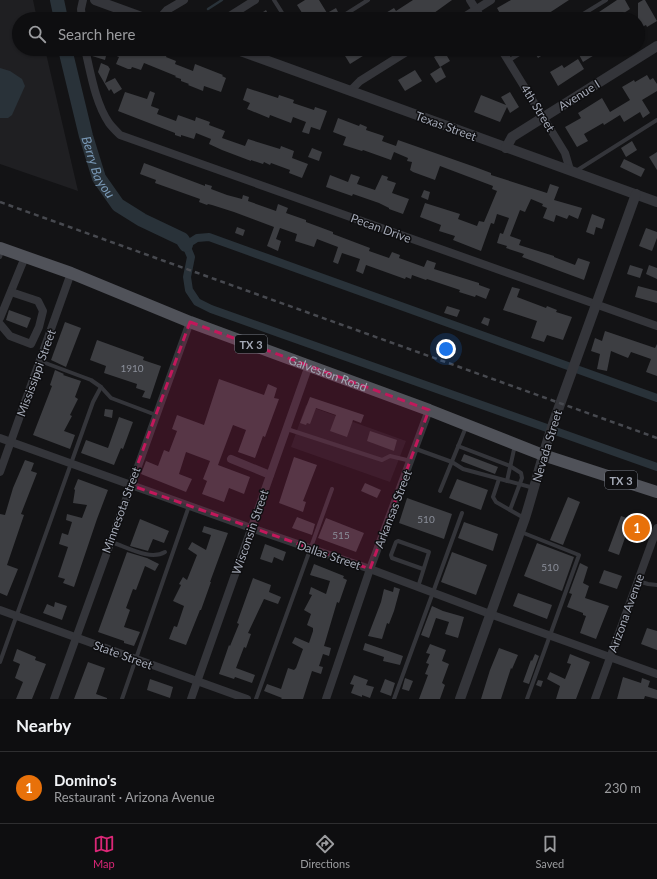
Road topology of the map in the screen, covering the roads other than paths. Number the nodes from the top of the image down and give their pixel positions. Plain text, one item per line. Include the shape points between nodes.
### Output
1 (83, 0) edge
2 (95, 0) edge
3 (184, 0) edge
4 (255, 0) edge
5 (274, 0) edge
6 (368, 0) edge
7 (470, 0) edge
8 (491, 0) edge
9 (606, 0) edge
10 (476, 10) junction
11 (81, 12) edge
12 (128, 12) edge
13 (165, 12) edge
14 (236, 12) edge
15 (282, 12) edge
16 (349, 12) edge
17 (472, 12) edge
18 (586, 12) edge
19 (657, 46) edge
20 (645, 54) edge
21 (87, 56) edge
22 (254, 56) edge
23 (400, 56) edge
24 (505, 56) edge
25 (516, 56) edge
26 (641, 56) edge
27 (508, 61) junction
28 (350, 91) junction
29 (544, 117) junction
30 (657, 120) edge
31 (506, 148) junction
32 (573, 171) junction
33 (636, 194) junction
34 (655, 199) edge
35 (1, 251) edge
36 (25, 257) junction
37 (71, 273) junction
38 (11, 292) junction
39 (596, 304) junction
40 (43, 310) junction
41 (56, 317) junction
42 (0, 318) edge
43 (190, 322) junction
44 (0, 324) edge
45 (657, 326) edge
46 (40, 361) junction
47 (309, 365) junction
48 (101, 388) junction
49 (430, 410) junction
50 (156, 415) junction
51 (467, 425) junction
52 (286, 428) junction
53 (0, 438) edge
54 (11, 442) junction
55 (516, 444) junction
56 (458, 446) junction
57 (416, 449) junction
58 (543, 455) junction
59 (231, 459) dead end
60 (411, 461) junction
61 (452, 462) junction
62 (71, 464) junction
63 (510, 466) junction
64 (0, 472) edge
65 (270, 475) junction
66 (499, 479) junction
67 (507, 481) junction
68 (130, 485) junction
69 (520, 485) junction
70 (535, 488) junction
71 (332, 489) dead end
72 (440, 491) dead end
73 (657, 492) edge
74 (189, 506) junction
75 (510, 510) junction
76 (462, 513) dead end
77 (525, 518) junction
78 (251, 528) junction
79 (657, 528) edge
80 (520, 531) junction
81 (110, 541) junction
82 (310, 549) junction
83 (165, 552) dead end
84 (370, 569) junction
85 (423, 569) junction
86 (638, 581) junction
87 (657, 585) edge
88 (418, 587) junction
89 (433, 592) junction
90 (0, 610) edge
91 (490, 614) junction
92 (17, 616) junction
93 (550, 635) junction
94 (76, 638) junction
95 (610, 657) junction
96 (136, 659) junction
97 (0, 662) edge
98 (657, 674) edge
99 (197, 681) junction
100 (54, 699) edge
101 (122, 699) edge
102 (191, 699) edge
103 (247, 699) edge
104 (256, 699) edge
105 (326, 699) edge
106 (394, 699) edge
107 (460, 699) edge
108 (527, 699) edge
109 (595, 699) edge

1 - 11 street
2 - 12 street
3 - 13 street
4 - 14 street
5 - 15 lane
6 - 16 lane
7 - 10 street
8 - 10 street
9 - 18 lane
10 - 17 street
19 - 20 street, Avenue I
21 - 39 street, Pecan Drive via 94,88 109,123 120,135
22 - 28 street, Texas Street
23 - 28 street via 360,81
24 - 27 street, 4th Street
25 - 27 lane
26 - 29 street, Avenue I
27 - 29 street, 4th Street
28 - 31 street, Texas Street
29 - 31 street, Avenue I via 512,137
29 - 32 street, 4th Street
30 - 32 lane
31 - 32 street, Texas Street
32 - 33 street, Texas Street
33 - 34 street, Texas Street
33 - 39 street, Nevada Street
35 - 36 main road, Galveston Road / TX 3
36 - 37 main road, Galveston Road / TX 3
36 - 38 street
37 - 41 street, Mississippi Street
37 - 43 main road, Galveston Road / TX 3
38 - 40 street via 38,301
38 - 42 street
39 - 45 street, Pecan Drive
39 - 58 street, Nevada Street
40 - 41 street
40 - 44 street via 31,344 10,336
41 - 46 street, Mississippi Street
43 - 47 main road, Galveston Road / TX 3
43 - 50 street, Minnesota Street
46 - 48 lane via 91,380
46 - 54 street, Mississippi Street
47 - 49 main road, Galveston Road / TX 3
47 - 52 street, Wisconsin Street
48 - 50 lane via 111,398
48 - 62 lane via 93,402
49 - 51 main road, Galveston Road / TX 3
49 - 57 street, Arkansas Street
50 - 68 street, Minnesota Street
51 - 55 main road, Galveston Road / TX 3
51 - 56 lane
52 - 60 lane via 382,460 390,456
52 - 65 street, Wisconsin Street
53 - 54 street, Dallas Street
54 - 62 street, Dallas Street
54 - 64 street, Mississippi Street
55 - 58 main road, Galveston Road / TX 3
55 - 63 lane
56 - 61 lane
56 - 63 lane
57 - 60 street, Arkansas Street
57 - 61 lane
58 - 70 street, Nevada Street
58 - 73 main road, Galveston Road / TX 3
59 - 65 street
60 - 84 street, Arkansas Street
61 - 66 lane via 463,469
61 - 72 lane
62 - 68 street, Dallas Street
62 - 92 lane
63 - 67 lane
63 - 69 lane via 521,473
65 - 78 street, Wisconsin Street
66 - 67 lane
66 - 75 lane via 493,497 496,502
67 - 69 lane
68 - 74 street, Dallas Street
68 - 81 street, Minnesota Street
69 - 70 lane
69 - 75 lane
70 - 77 street, Nevada Street
71 - 82 lane
74 - 78 street, Dallas Street
74 - 96 lane
75 - 77 lane
76 - 89 lane
77 - 80 street, Nevada Street
78 - 82 street, Dallas Street
78 - 99 street, Wisconsin Street
79 - 86 street, Arizona Avenue
80 - 91 street, Nevada Street
80 - 93 lane via 579,555
81 - 83 lane via 149,555 160,555
81 - 94 street, Minnesota Street
82 - 84 street, Dallas Street
82 - 104 lane
84 - 88 street, Dallas Street
84 - 105 street, Arkansas Street
85 - 85 lane via 428,552 396,542 392,558
85 - 88 lane
86 - 87 lane
86 - 95 street, Arizona Avenue
88 - 89 street, Dallas Street
89 - 91 street, Dallas Street
89 - 106 lane
90 - 92 street, State Street
91 - 93 street, Dallas Street
91 - 107 street, Nevada Street
92 - 94 street, State Street
92 - 97 lane
93 - 95 street, Dallas Street
93 - 108 lane
94 - 96 street, State Street
94 - 100 street, Minnesota Street
95 - 98 street, Dallas Street
95 - 109 street, Arizona Avenue
96 - 99 street, State Street
96 - 101 lane
99 - 102 street, Wisconsin Street
99 - 103 street, State Street

